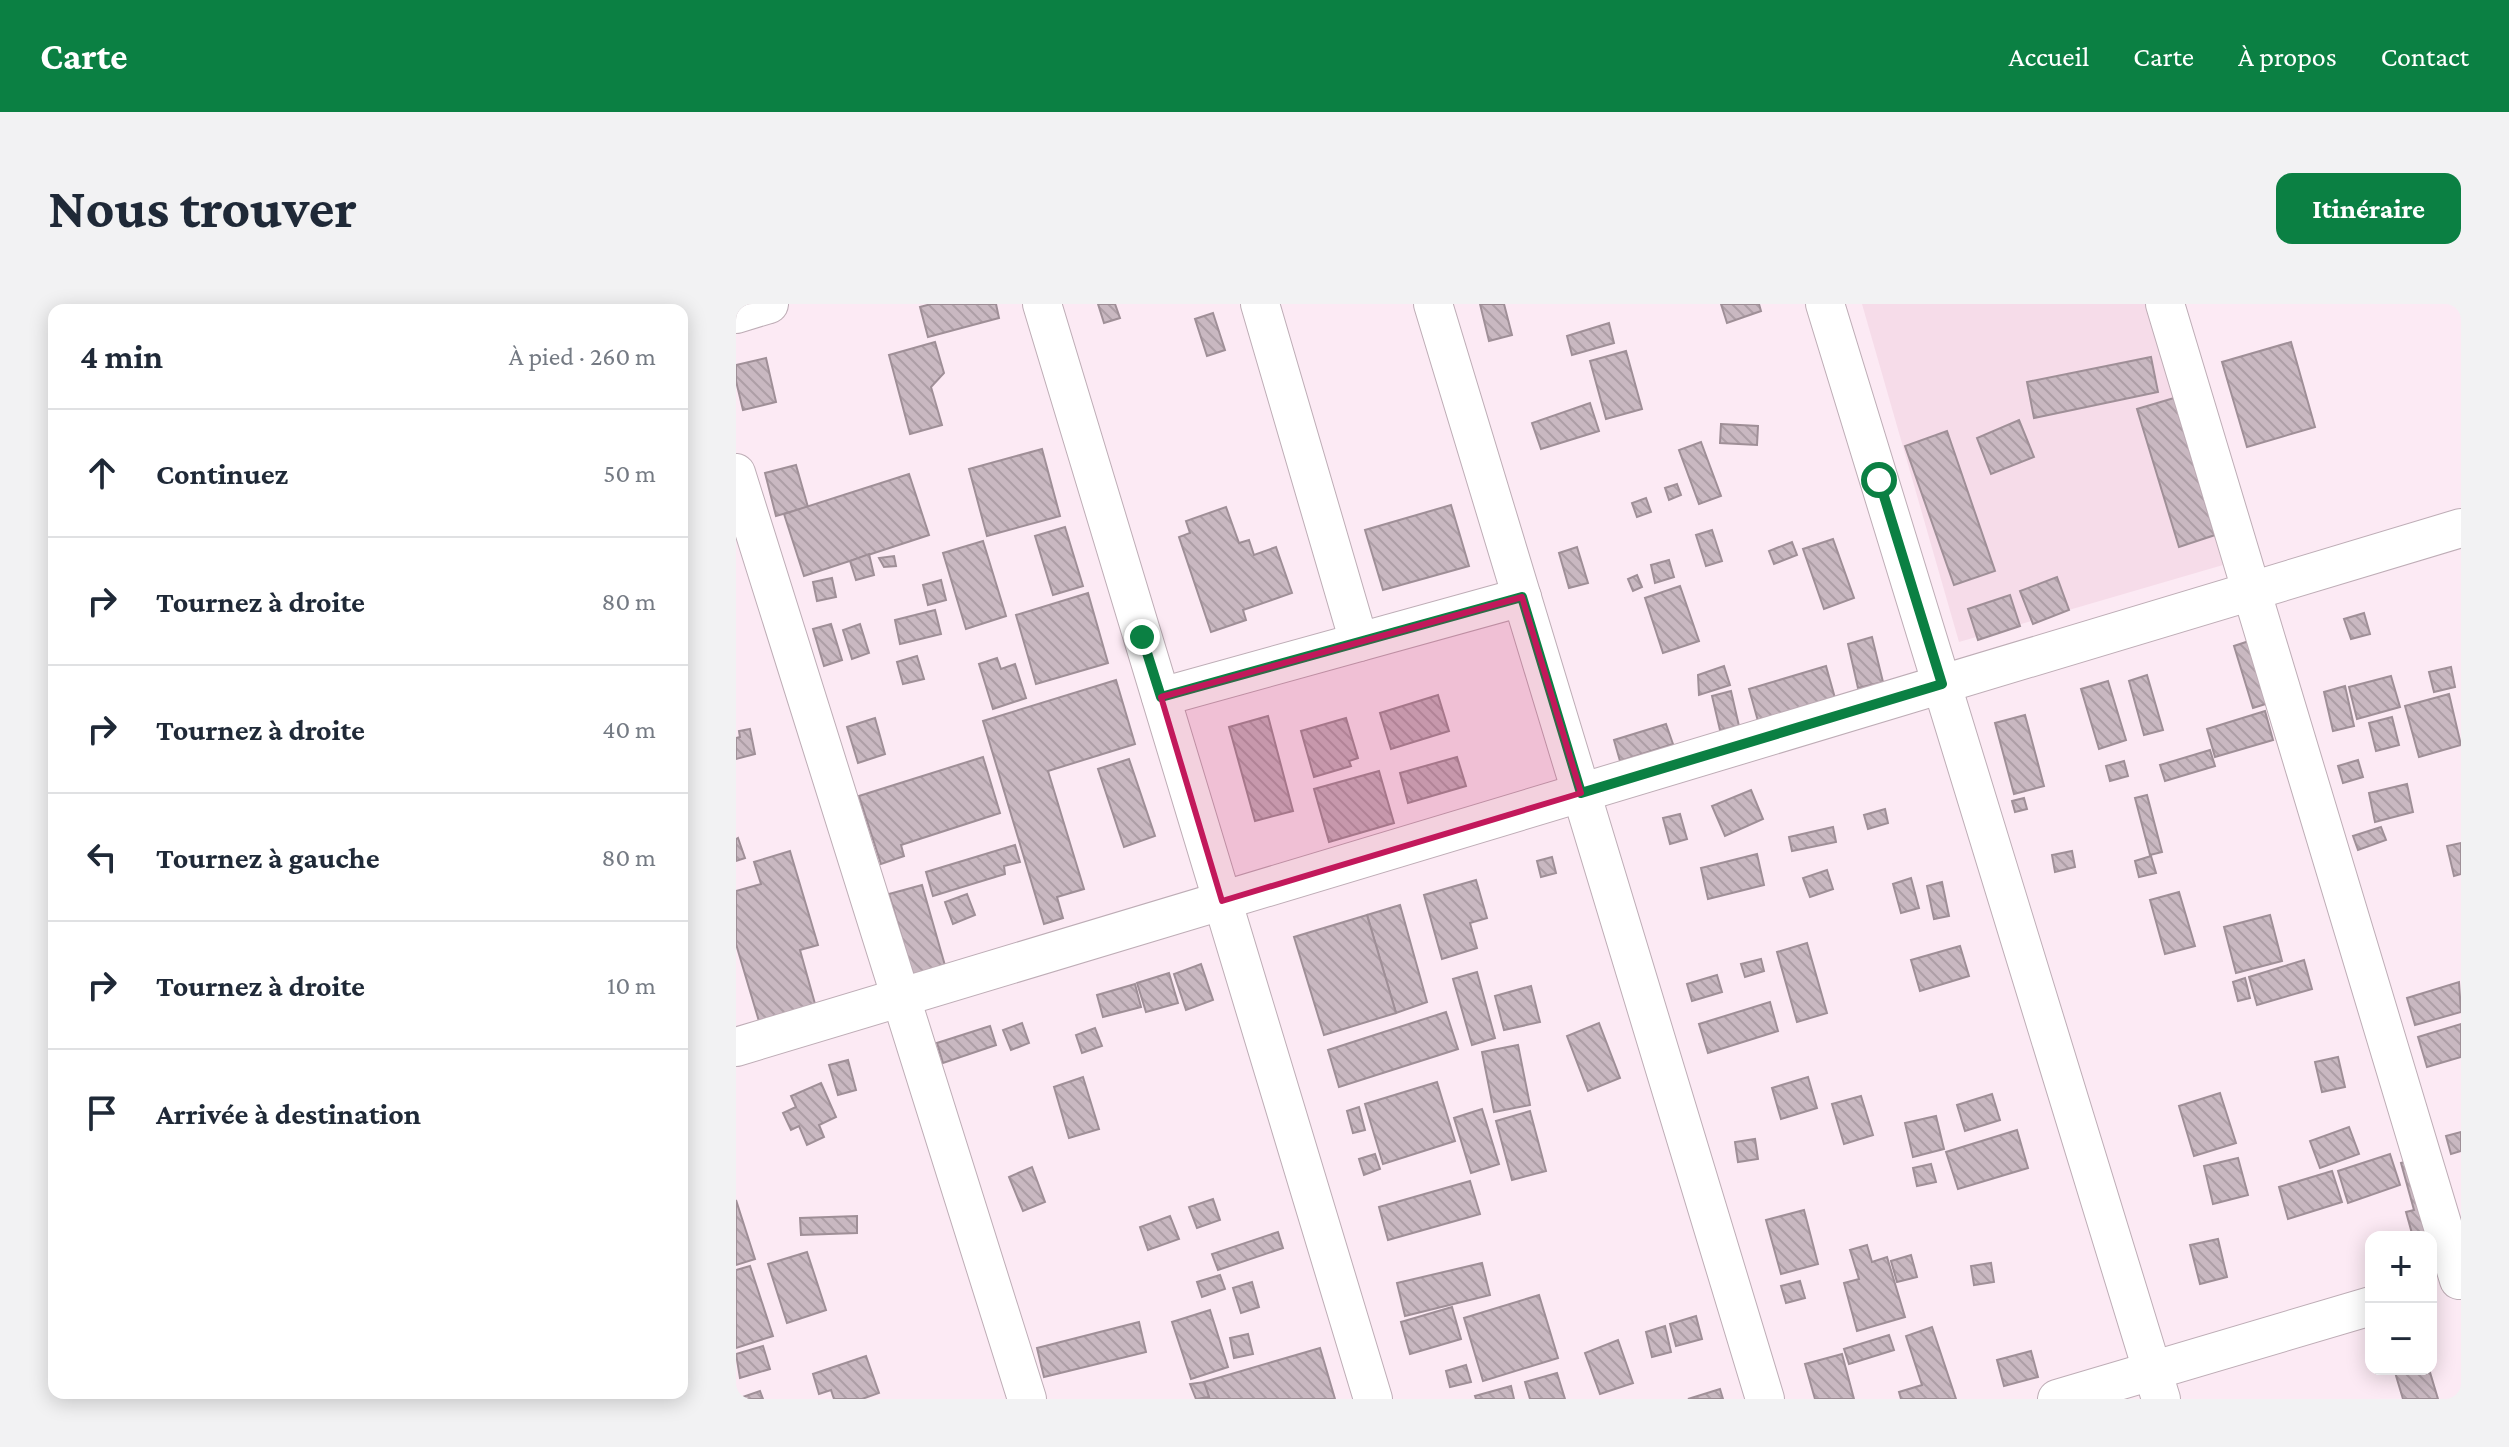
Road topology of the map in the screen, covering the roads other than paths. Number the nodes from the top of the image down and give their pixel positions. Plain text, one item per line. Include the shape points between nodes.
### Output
1 (769, 304) edge
2 (1042, 304) edge
3 (1260, 304) edge
4 (1433, 304) edge
5 (1825, 304) edge
6 (2165, 304) edge
7 (736, 314) edge
8 (736, 473) edge
9 (2461, 528) edge
10 (2251, 591) junction
11 (1522, 597) junction
12 (1359, 642) junction
13 (1942, 684) junction
14 (1161, 697) junction
15 (1581, 793) junction
16 (1222, 901) junction
17 (901, 998) junction
18 (736, 1047) edge
19 (2450, 1283) edge
20 (2365, 1308) edge
21 (2156, 1385) edge
22 (1027, 1399) edge
23 (1373, 1399) edge
24 (1765, 1399) edge
25 (2057, 1399) edge

1 - 7 street
2 - 14 street
3 - 12 street
4 - 11 street
5 - 13 street
6 - 10 street
8 - 17 street
9 - 10 street
10 - 13 street
10 - 19 street
11 - 12 street
11 - 15 street
12 - 14 street
13 - 15 street
13 - 21 street
14 - 16 street
15 - 16 street
15 - 24 street
16 - 17 street
16 - 23 street
17 - 18 street
17 - 22 street
20 - 21 street
21 - 25 street

